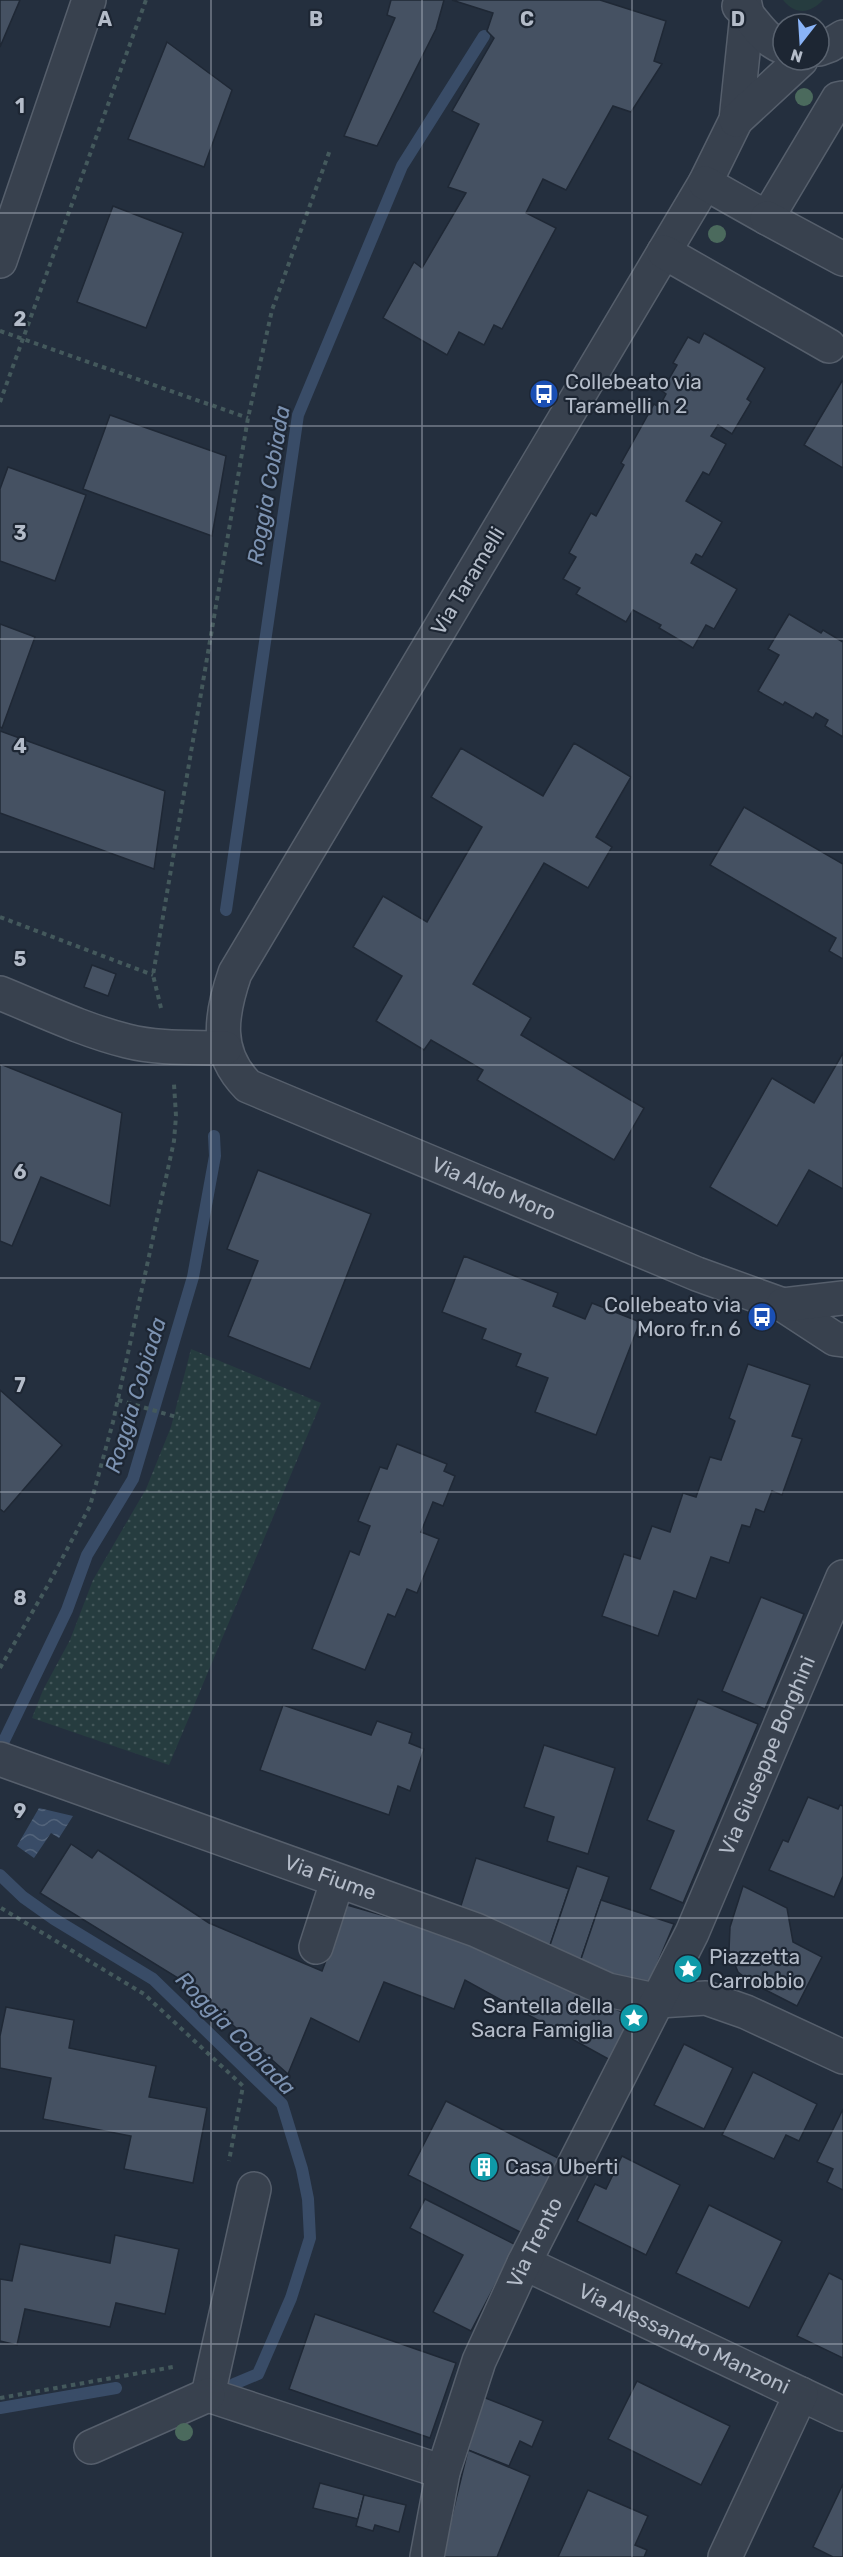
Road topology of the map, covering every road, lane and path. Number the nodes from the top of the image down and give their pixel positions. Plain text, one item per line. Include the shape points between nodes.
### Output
1 (89, 0) edge
2 (146, 0) edge
3 (741, 5) edge
4 (771, 41) edge
5 (788, 72) edge
6 (843, 98) edge
7 (736, 120) junction
8 (330, 150) dead end
9 (705, 183) junction
10 (767, 218) junction
11 (664, 252) junction
12 (843, 259) edge
13 (0, 261) edge
14 (0, 331) edge
15 (24, 339) junction
16 (829, 346) dead end
17 (0, 402) edge
18 (248, 418) junction
19 (0, 917) edge
20 (153, 975) junction
21 (0, 993) edge
22 (162, 1011) dead end
23 (225, 1048) junction
24 (175, 1086) dead end
25 (843, 1298) edge
26 (783, 1305) junction
27 (843, 1340) edge
28 (118, 1400) junction
29 (180, 1418) dead end
30 (843, 1577) edge
31 (0, 1668) edge
32 (9, 1763) edge
33 (337, 1882) junction
34 (1, 1908) edge
35 (316, 1947) dead end
36 (653, 2012) junction
37 (843, 2057) edge
38 (228, 2163) dead end
39 (254, 2189) dead end
40 (524, 2263) junction
41 (215, 2360) junction
42 (801, 2394) junction
43 (207, 2395) junction
44 (0, 2398) edge
45 (843, 2414) edge
46 (91, 2447) dead end
47 (443, 2472) junction
48 (427, 2557) edge
49 (725, 2557) edge

1 - 13 street
2 - 15 path
3 - 4 street
3 - 7 street, Via Taramelli
5 - 7 street, Via Taramelli
6 - 10 street via 838,99
7 - 9 street, Via Taramelli
8 - 18 path via 272,309
9 - 10 street
9 - 11 street, Via Taramelli
10 - 12 street
11 - 16 street
11 - 23 street, Via Taramelli via 235,973 226,999
14 - 15 path
15 - 17 path
15 - 18 path
18 - 20 path
19 - 20 path
20 - 22 path
21 - 23 street via 128,1042
23 - 26 street, Via Aldo Moro via 236,1074 248,1086 697,1274
24 - 28 path via 174,1141
25 - 26 street, Via Aldo Moro
26 - 27 street, Via Aldo Moro via 835,1339
28 - 29 path
28 - 31 path via 90,1506
30 - 36 street, Via Giuseppe Borghini via 692,1933
32 - 33 street, Via Fiume
33 - 35 street
33 - 36 street, Via Fiume via 476,1930
34 - 38 path via 144,1994 243,2086
36 - 37 street via 706,1998
36 - 40 street, Via Trento
39 - 41 street
40 - 42 street, Via Alessandro Manzoni
40 - 47 street, Via Trento via 479,2361
41 - 43 street
41 - 44 path
42 - 45 street, Via Alessandro Manzoni
42 - 49 street
43 - 46 street
43 - 47 street
47 - 48 street, Via Trento

